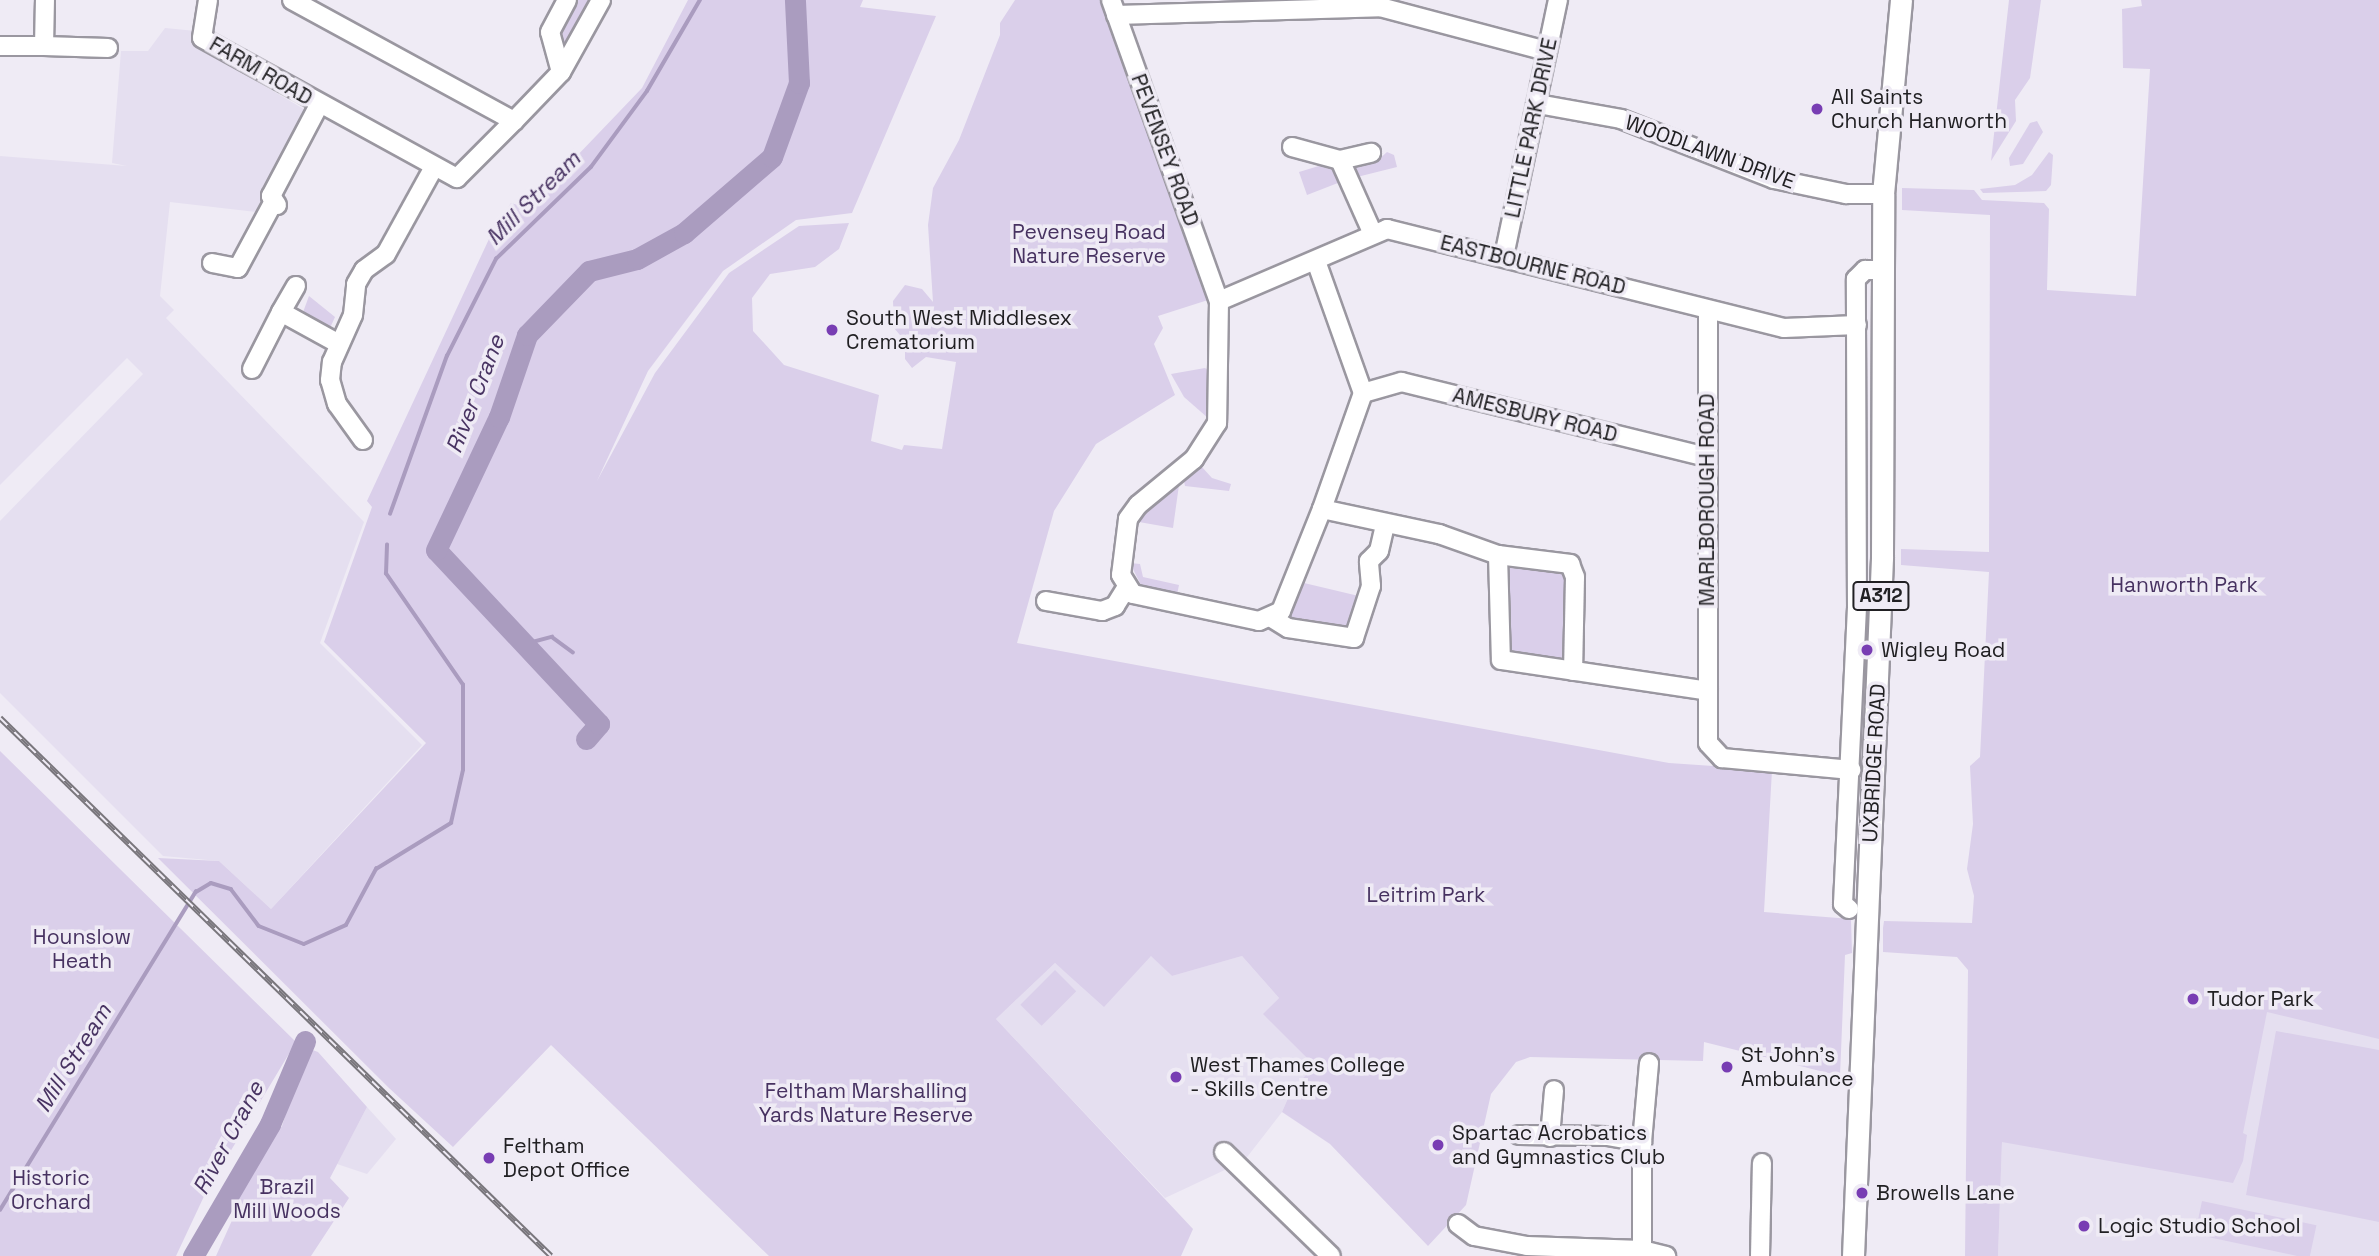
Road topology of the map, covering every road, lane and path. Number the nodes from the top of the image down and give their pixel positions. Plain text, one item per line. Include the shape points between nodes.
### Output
1 (45, 0) edge
2 (208, 0) edge
3 (292, 0) edge
4 (567, 0) edge
5 (601, 0) edge
6 (1558, 0) edge
7 (1901, 0) edge
8 (1114, 7) edge
9 (0, 46) edge
10 (44, 46) junction
11 (107, 48) dead end
12 (1547, 51) junction
13 (561, 72) junction
14 (1538, 104) junction
15 (319, 105) junction
16 (514, 121) junction
17 (1292, 147) dead end
18 (1371, 153) dead end
19 (1340, 160) junction
20 (434, 167) junction
21 (1883, 194) junction
22 (1373, 234) junction
23 (1504, 256) junction
24 (1316, 261) junction
25 (212, 263) dead end
26 (1883, 270) junction
27 (296, 286) dead end
28 (1219, 301) junction
29 (1708, 310) junction
30 (281, 312) junction
31 (1857, 325) junction
32 (339, 344) junction
33 (252, 369) dead end
34 (1363, 393) junction
35 (363, 440) dead end
36 (1706, 457) junction
37 (1322, 509) junction
38 (1385, 524) junction
39 (1498, 555) junction
40 (1127, 587) junction
41 (1046, 601) dead end
42 (1272, 618) junction
43 (1573, 671) junction
44 (1708, 691) junction
45 (1851, 769) junction
46 (1849, 909) dead end
47 (1649, 1063) dead end
48 (1553, 1090) dead end
49 (1519, 1135) dead end
50 (1550, 1137) junction
51 (1642, 1142) junction
52 (1224, 1152) dead end
53 (1762, 1163) dead end
54 (1458, 1224) dead end
55 (1642, 1250) junction
56 (1331, 1256) edge
57 (1666, 1256) edge
58 (1760, 1256) edge
59 (1853, 1256) edge

1 - 10 street
2 - 15 street, FARM ROAD via 202,38
3 - 16 street
4 - 13 street via 550,32
5 - 13 street
6 - 12 street, LITTLE PARK DRIVE
7 - 21 main road, UXBRIDGE ROAD / A312
8 - 12 street via 1380,7
8 - 28 street, PEVENSEY ROAD
9 - 10 street
10 - 11 street
12 - 14 street, LITTLE PARK DRIVE
13 - 16 street
14 - 21 street, WOODLAWN DRIVE via 1621,119 1774,179 1846,194
14 - 23 street, LITTLE PARK DRIVE
15 - 20 street, FARM ROAD
15 - 25 street, FARM ROAD via 271,196 275,204 236,276
16 - 20 street, FARM ROAD via 457,178
17 - 19 street
18 - 19 street
19 - 22 street
20 - 32 street via 386,254 363,270 356,284 353,315
21 - 26 main road, UXBRIDGE ROAD / A312
22 - 23 street, EASTBOURNE ROAD via 1387,229
22 - 24 street, EASTBOURNE ROAD
23 - 29 street, EASTBOURNE ROAD
24 - 28 street, EASTBOURNE ROAD
24 - 34 street
26 - 31 street, UXBRIDGE ROAD via 1864,270 1856,279
26 - 59 main road, UXBRIDGE ROAD / A312 via 1882,557
27 - 30 street
28 - 40 street via 1217,423 1194,459 1138,505 1128,519 1120,564
29 - 31 street, EASTBOURNE ROAD via 1784,328
29 - 36 street, MARLBOROUGH ROAD
30 - 32 street
30 - 33 street
31 - 45 street, UXBRIDGE ROAD via 1857,607
32 - 35 street via 330,380 337,404
34 - 36 street, AMESBURY ROAD via 1401,382
34 - 37 street
36 - 44 street, MARLBOROUGH ROAD
37 - 38 street
37 - 42 street via 1281,611
38 - 39 street via 1439,534
38 - 42 street via 1379,551 1369,561 1371,586 1354,638 1288,628
39 - 43 street via 1570,564 1575,577
39 - 43 street via 1495,660
40 - 41 street via 1115,606 1102,611
40 - 42 street via 1143,599 1259,621
43 - 44 street
44 - 45 street via 1708,743 1722,758
45 - 46 street, UXBRIDGE ROAD via 1843,904
47 - 51 street
48 - 50 street
49 - 50 street
50 - 51 street via 1607,1136
51 - 55 street
52 - 56 street
53 - 58 street
54 - 55 street via 1469,1242
55 - 57 street

